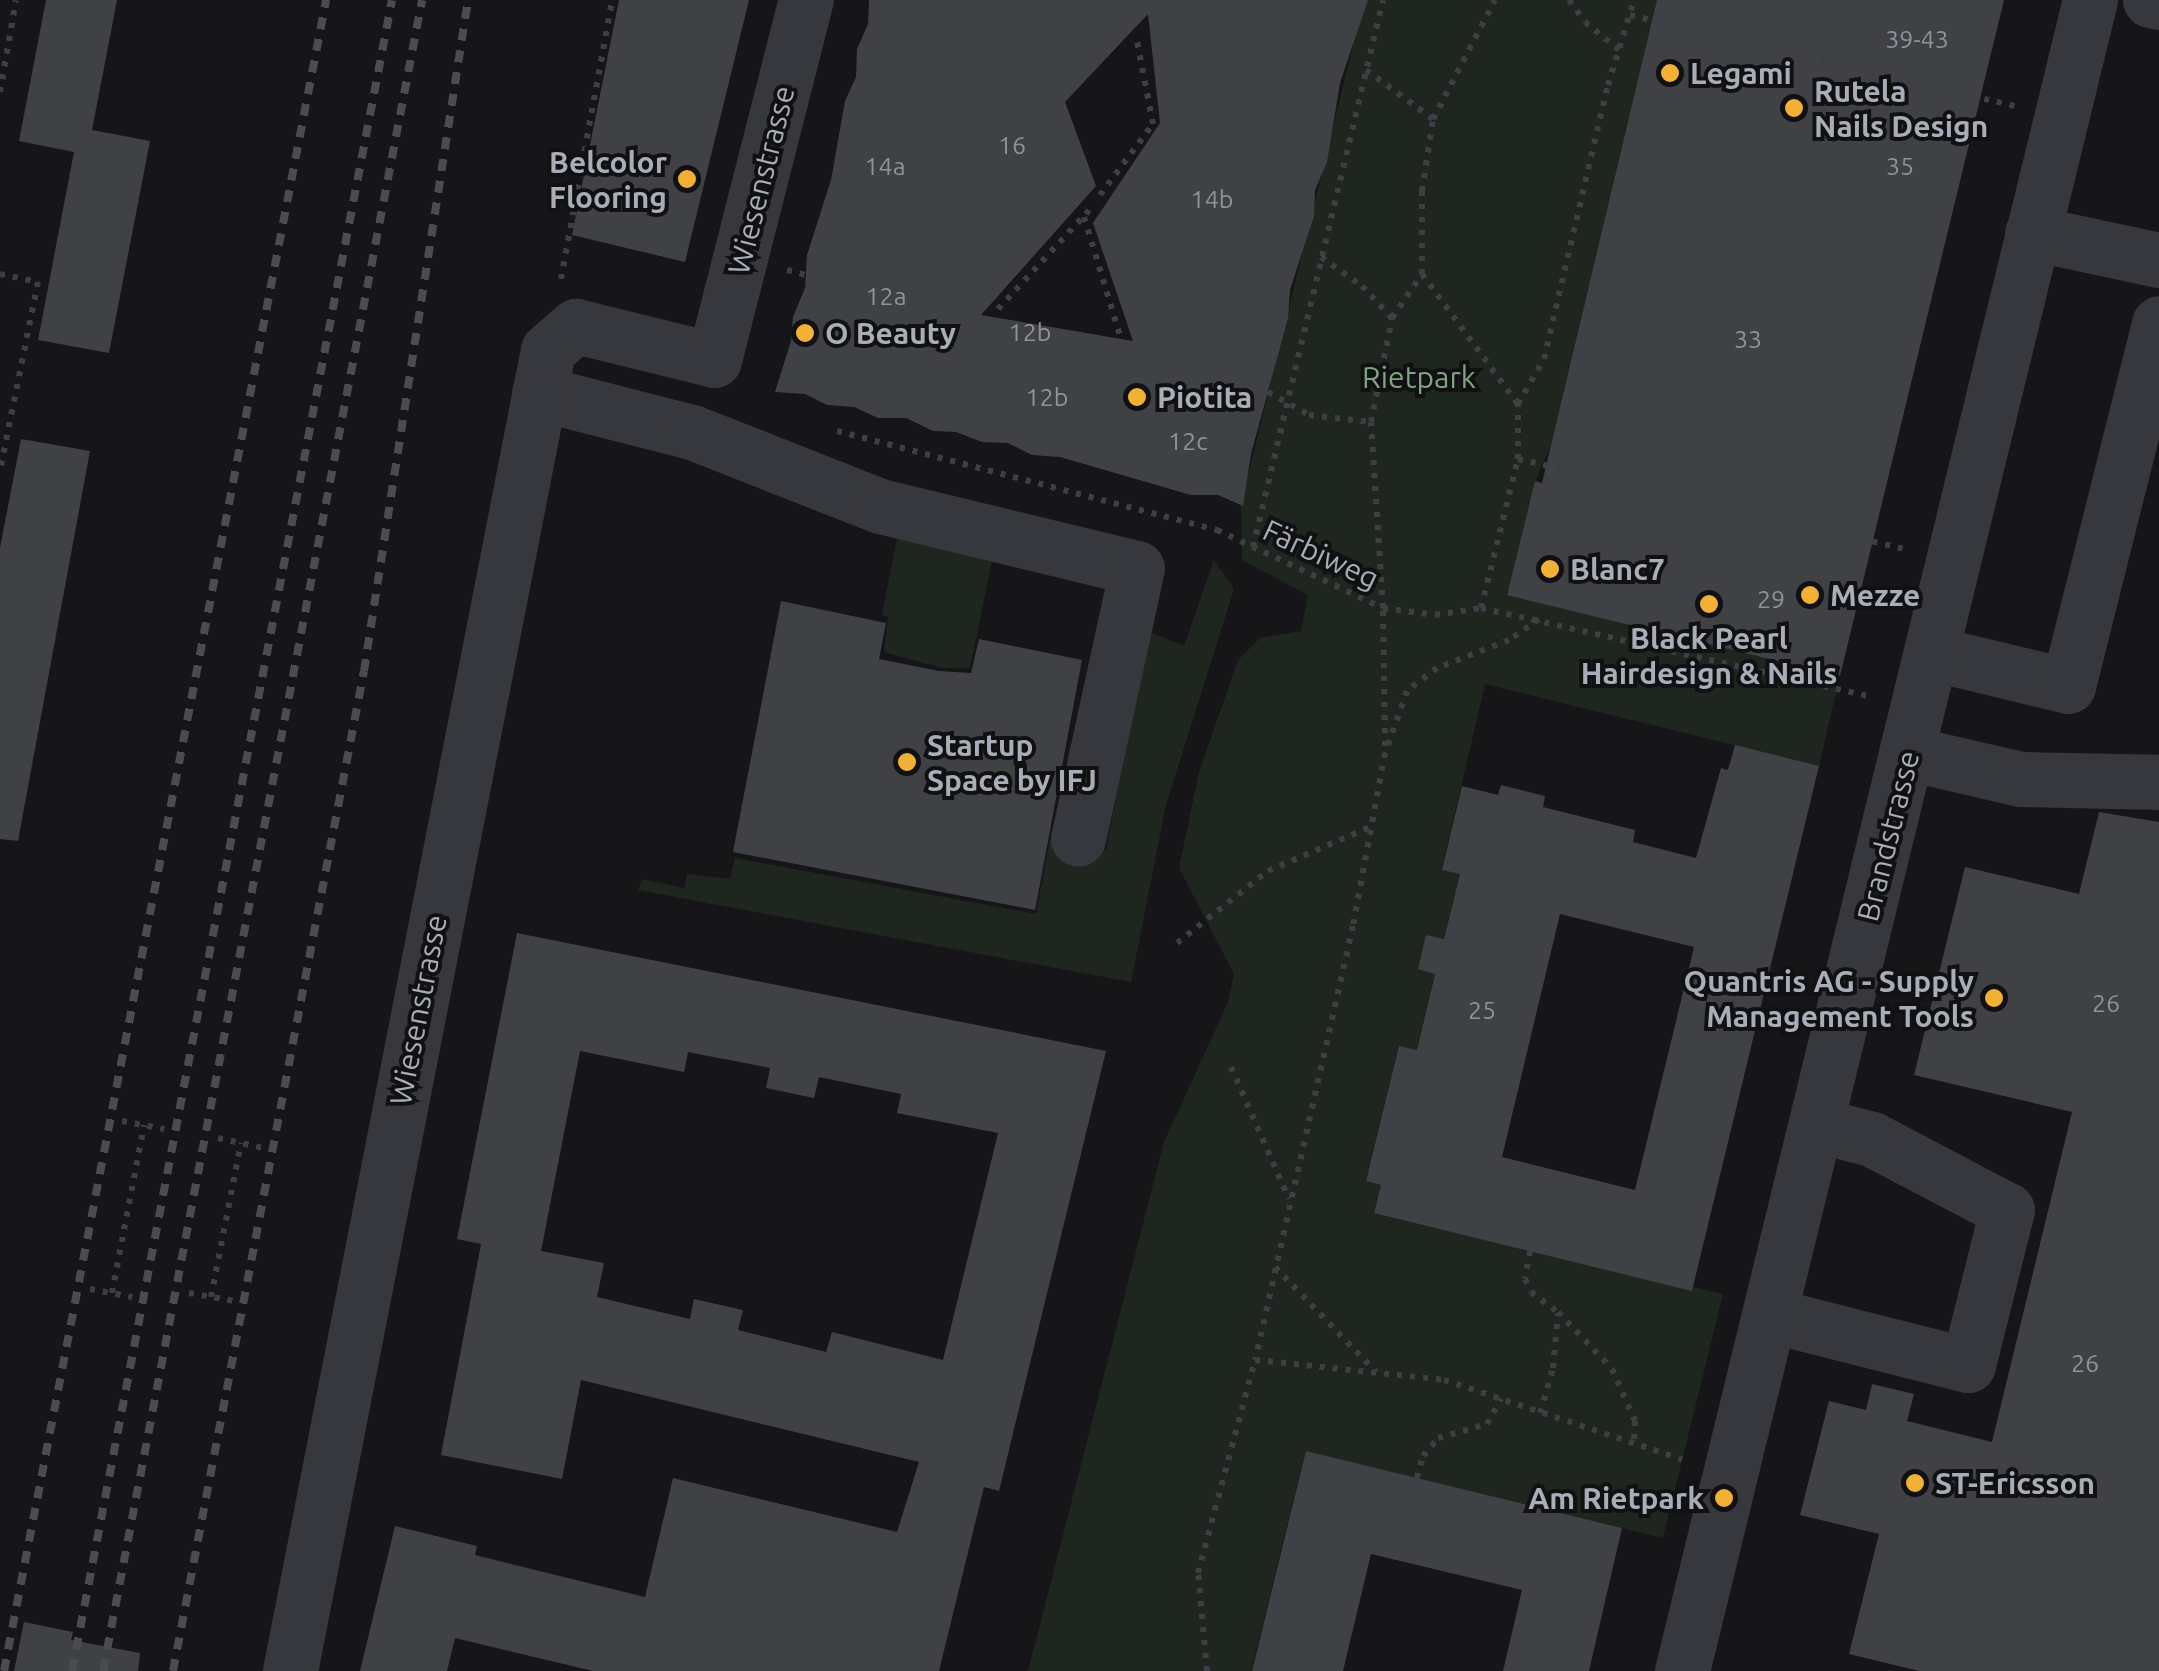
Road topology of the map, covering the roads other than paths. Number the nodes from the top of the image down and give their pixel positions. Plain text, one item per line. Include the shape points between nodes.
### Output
1 (806, 0) edge
2 (2090, 0) edge
3 (2150, 0) edge
4 (2159, 2) edge
5 (2032, 233) junction
6 (2159, 260) edge
7 (2159, 322) edge
8 (544, 372) junction
9 (1931, 654) junction
10 (1913, 730) junction
11 (2159, 782) edge
12 (1078, 838) dead end
13 (1818, 1126) junction
14 (1770, 1315) junction
15 (290, 1671) edge
16 (1682, 1671) edge

1 - 8 street, Wiesenstrasse via 714,360 576,326
2 - 5 street, Brandstrasse
3 - 4 street
5 - 6 street
5 - 9 street, Brandstrasse
7 - 9 street via 2068,686
8 - 12 street via 880,506 1137,568
8 - 15 street, Wiesenstrasse
9 - 10 street, Brandstrasse
10 - 11 street via 2021,779
10 - 13 street, Brandstrasse
13 - 14 street, Brandstrasse
13 - 14 street via 1872,1140 2007,1210 1993,1268 1968,1365
14 - 16 street, Brandstrasse

